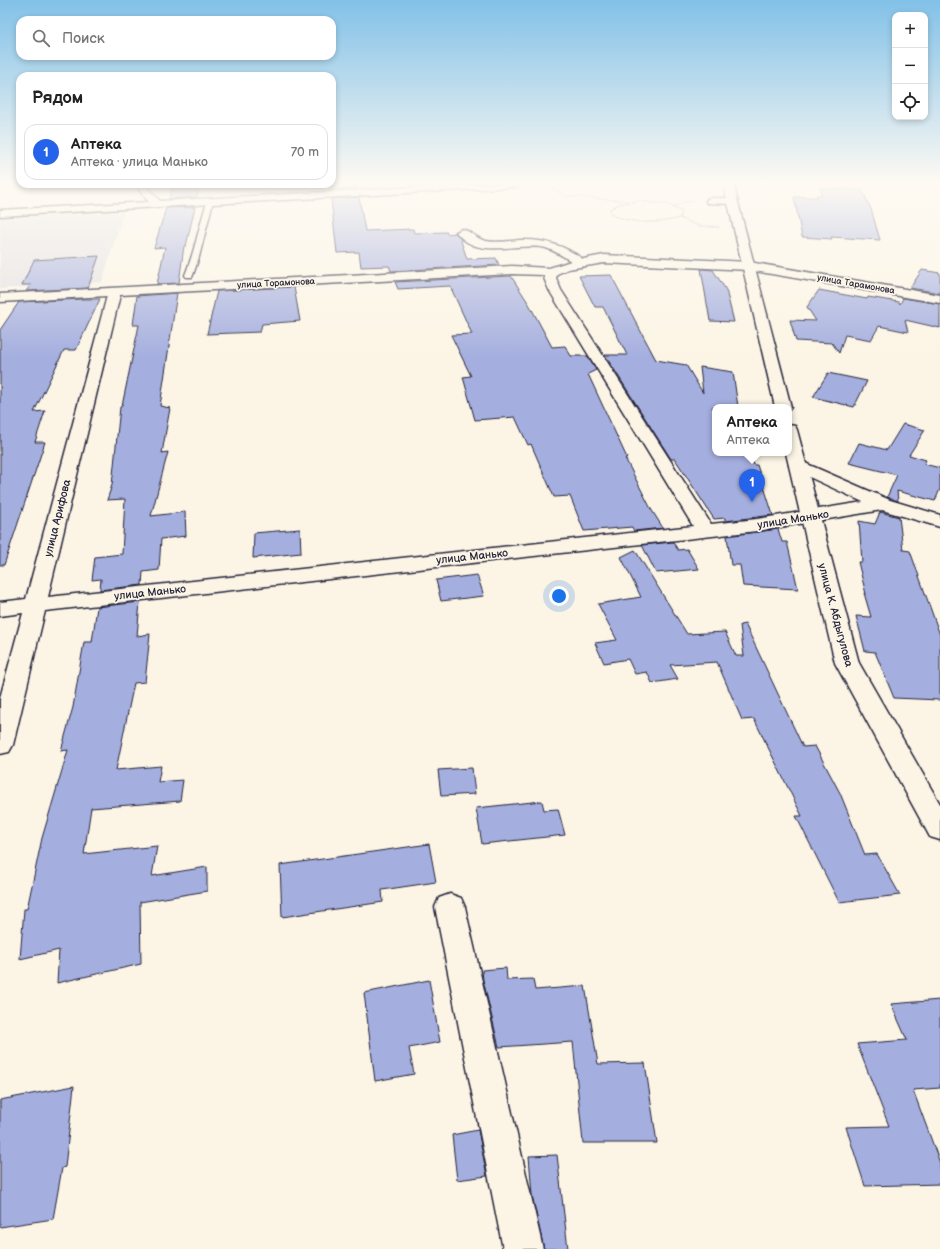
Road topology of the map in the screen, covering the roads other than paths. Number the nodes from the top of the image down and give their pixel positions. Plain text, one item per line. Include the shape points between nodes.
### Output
1 (198, 242) edge
2 (477, 242) edge
3 (743, 242) edge
4 (579, 262) junction
5 (749, 266) junction
6 (551, 272) junction
7 (189, 275) dead end
8 (115, 291) junction
9 (0, 298) edge
10 (940, 299) edge
11 (782, 404) edge
12 (792, 442) edge
13 (798, 465) junction
14 (883, 504) junction
15 (810, 516) junction
16 (940, 521) edge
17 (705, 530) junction
18 (35, 605) junction
19 (0, 609) edge
20 (0, 745) edge
21 (940, 829) edge
22 (450, 907) dead end
23 (523, 1249) edge

1 - 7 lane
2 - 4 street via 546,245
3 - 5 street
4 - 5 street, улица Тарамонова via 604,259
4 - 6 street, улица Тарамонова
5 - 10 street, улица Тарамонова
5 - 11 street
6 - 8 street, улица Торамонова via 512,270
6 - 17 street via 550,278 555,290
8 - 9 street, улица Торамонова
8 - 18 street, улица Арифова
12 - 13 street, улица К. Абдыгулова
13 - 14 street
13 - 15 street, улица К. Абдыгулова
14 - 15 street, улица Манько
14 - 16 street, улица Манько
15 - 17 street, улица Манько
15 - 21 street, улица К. Абдыгулова via 847,663
17 - 18 street, улица Манько
18 - 19 street, улица Манько
18 - 20 street, улица Арифова
22 - 23 street

